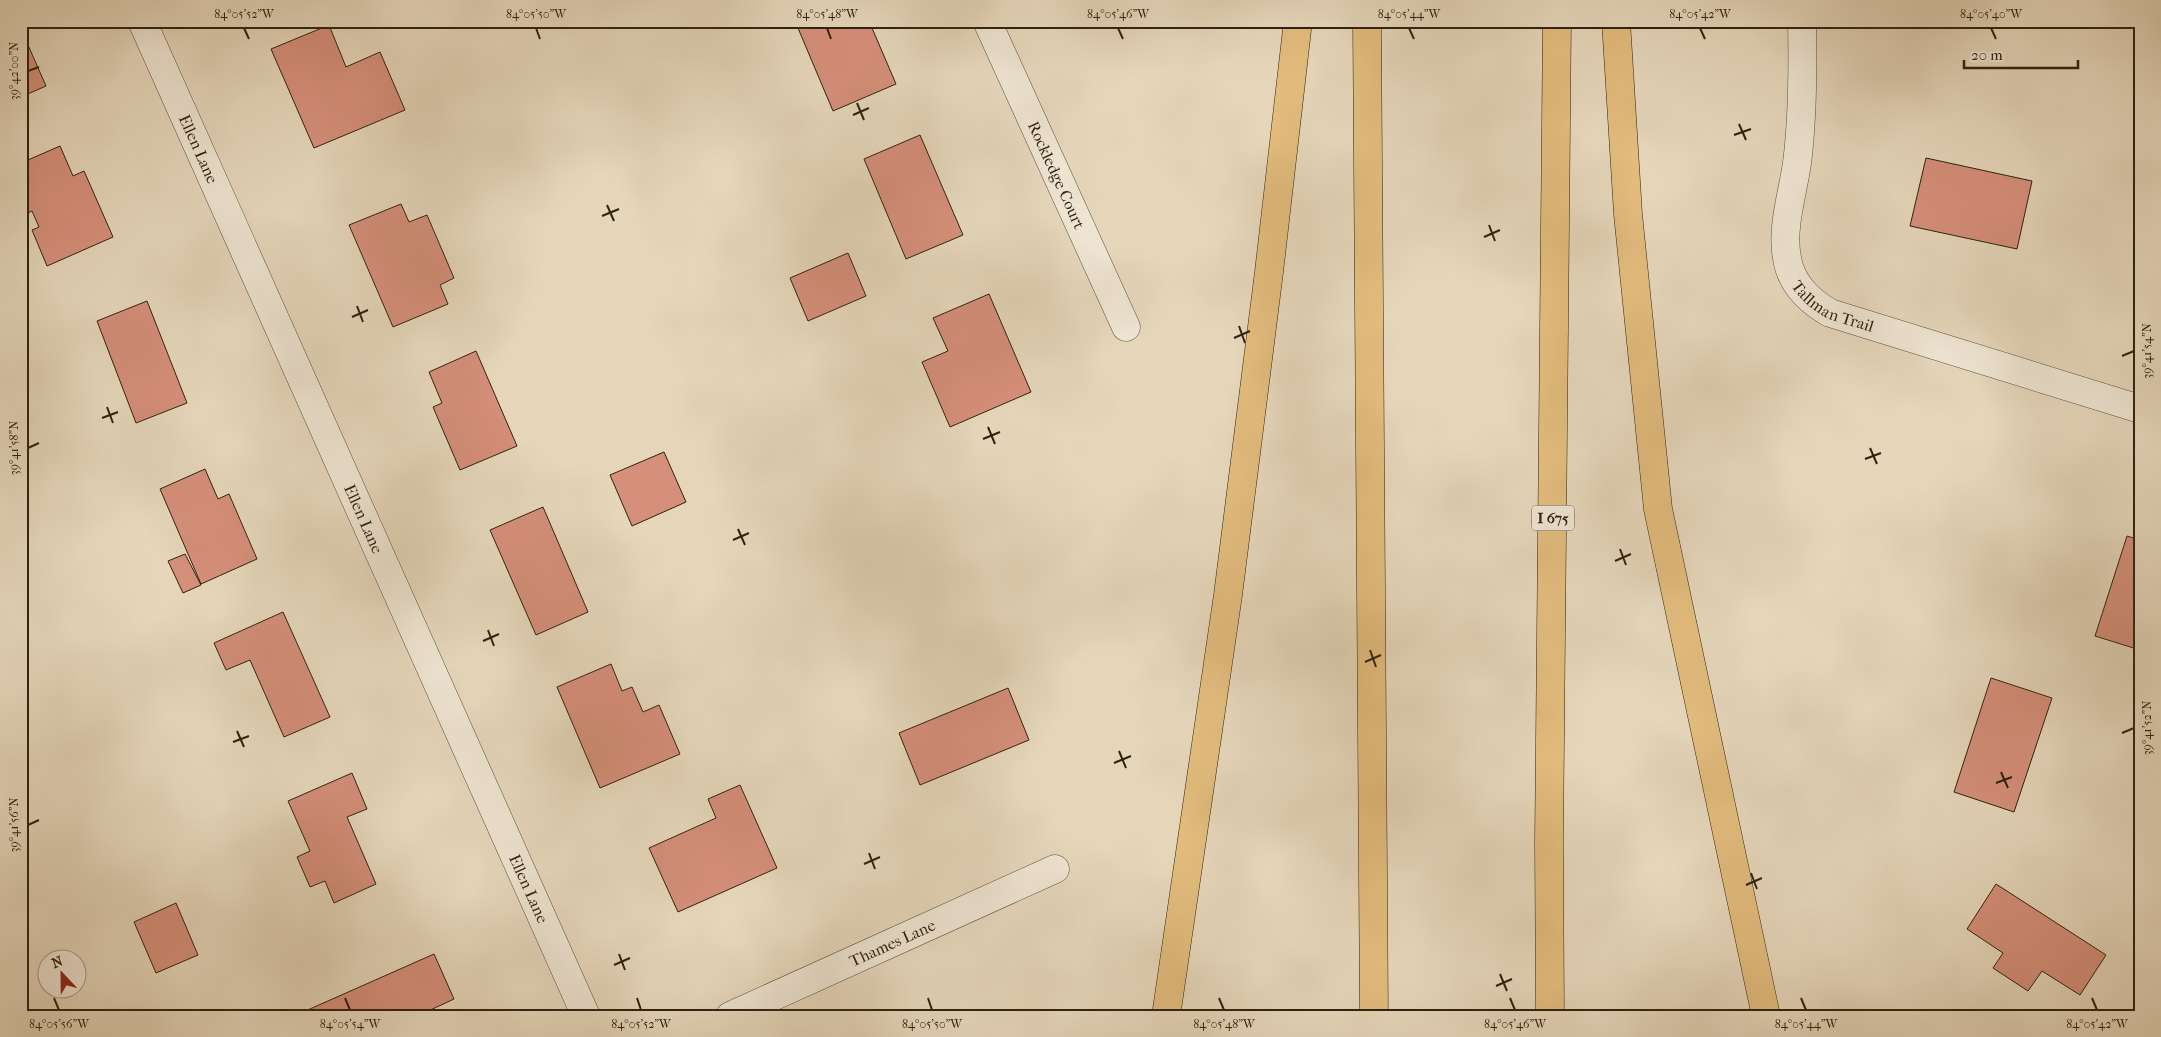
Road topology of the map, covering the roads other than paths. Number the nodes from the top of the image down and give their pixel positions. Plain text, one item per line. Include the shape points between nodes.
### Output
1 (142, 21) edge
2 (987, 21) edge
3 (1298, 21) edge
4 (1367, 21) edge
5 (1557, 21) edge
6 (1616, 21) edge
7 (1802, 21) edge
8 (1126, 327) dead end
9 (2133, 406) edge
10 (1054, 869) dead end
11 (586, 1016) edge
12 (730, 1016) edge
13 (1166, 1016) edge
14 (1374, 1016) edge
15 (1550, 1016) edge
16 (1766, 1016) edge

1 - 11 street, Ellen Lane
2 - 8 street, Rockledge Court
3 - 13 highway via 1228,595
4 - 14 highway
5 - 15 highway, I 675
6 - 16 highway via 1628,214 1658,510
7 - 9 street, Tallman Trail via 1803,78 1798,162 1785,237 1786,258 1802,291 1830,313
10 - 12 street, Thames Lane

